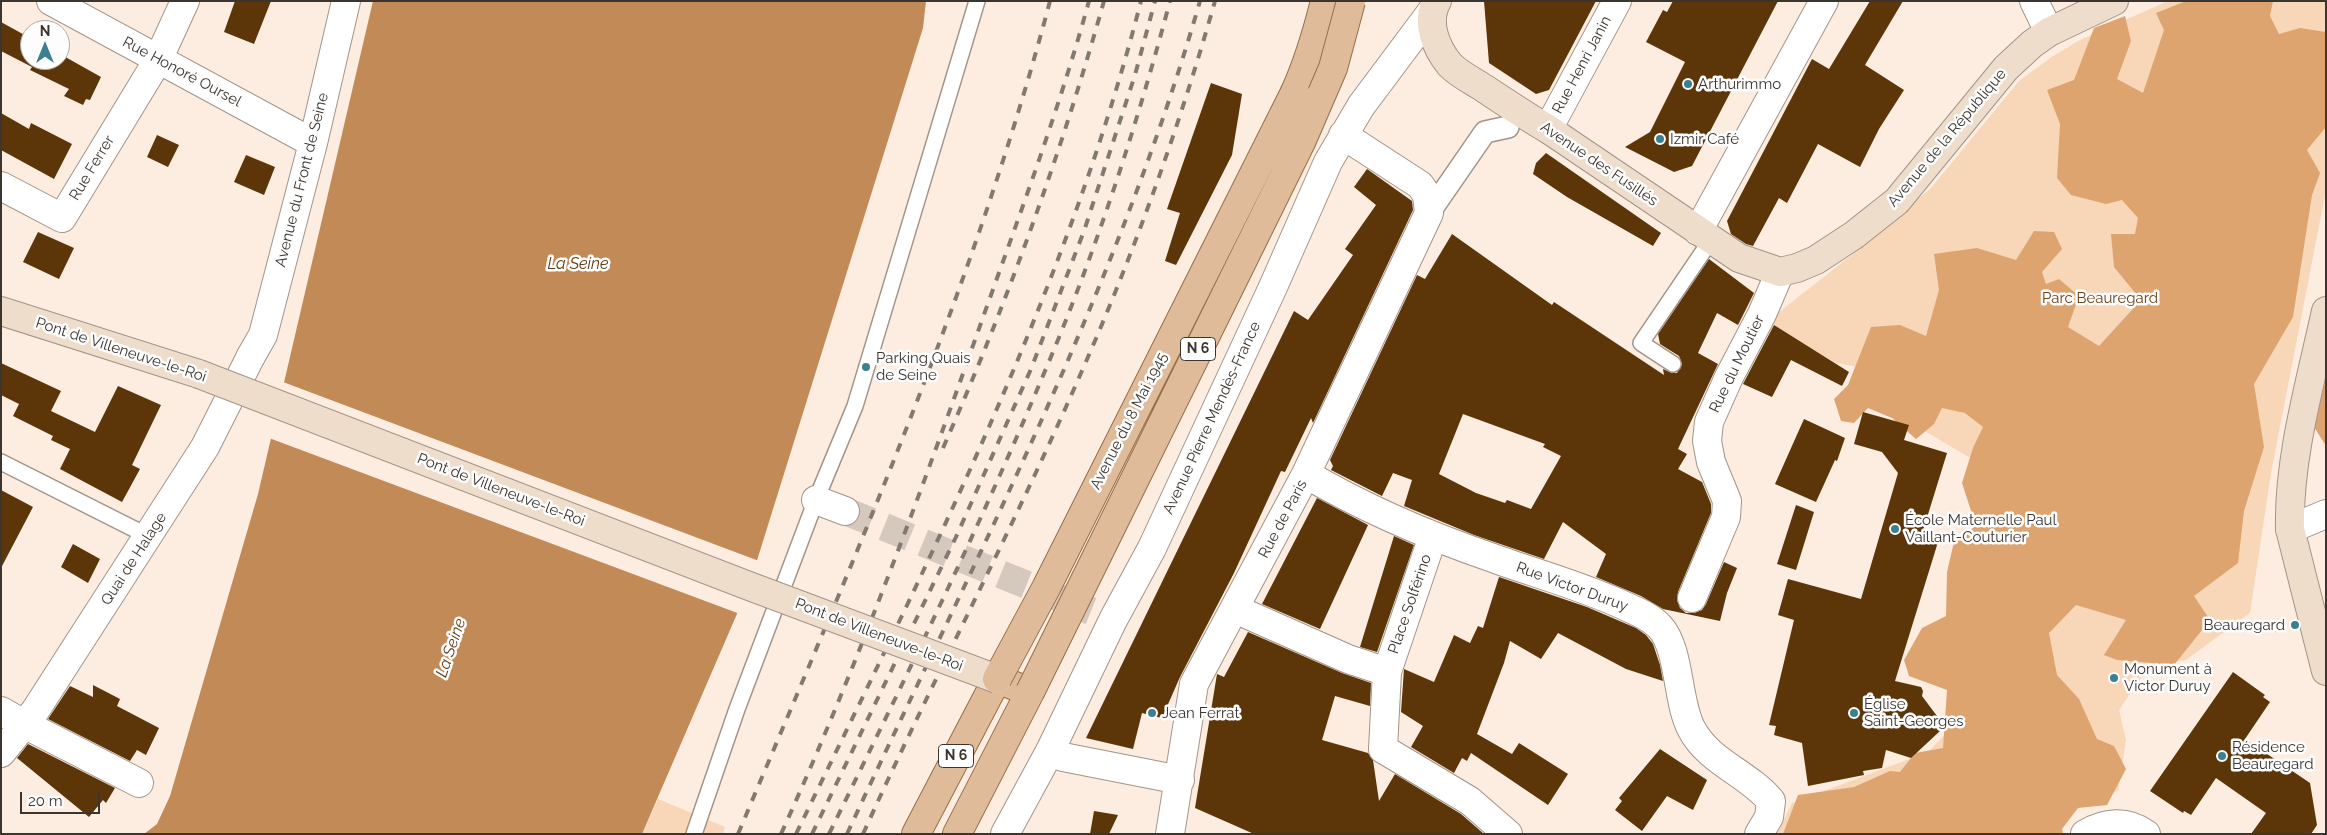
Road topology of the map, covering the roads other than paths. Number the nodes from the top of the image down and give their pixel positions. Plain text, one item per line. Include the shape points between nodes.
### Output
1 (51, 1) edge
2 (185, 1) edge
3 (346, 1) edge
4 (969, 1) edge
5 (977, 1) edge
6 (1325, 1) edge
7 (1351, 1) edge
8 (1617, 1) edge
9 (1824, 1) edge
10 (2034, 1) edge
11 (2114, 1) edge
12 (1434, 16) edge
13 (2049, 32) junction
14 (965, 37) junction
15 (158, 60) junction
16 (1508, 127) dead end
17 (1548, 129) junction
18 (1343, 135) junction
19 (313, 143) junction
20 (1, 186) edge
21 (1429, 213) junction
22 (1705, 236) junction
23 (1780, 272) junction
24 (2326, 310) edge
25 (1, 311) edge
26 (251, 356) joint
27 (1673, 364) dead end
28 (1, 462) edge
29 (1306, 474) junction
30 (816, 500) junction
31 (845, 512) tunnel mouth
32 (2326, 514) edge
33 (2290, 529) junction
34 (148, 536) junction
35 (1433, 536) junction
36 (1692, 598) dead end
37 (1235, 609) junction
38 (2326, 671) edge
39 (1387, 672) junction
40 (997, 679) junction
41 (1030, 692) junction
42 (1, 711) edge
43 (24, 724) junction
44 (1050, 751) junction
45 (1, 753) edge
46 (1180, 780) junction
47 (139, 784) dead end
48 (694, 834) edge
49 (916, 834) edge
50 (957, 834) edge
51 (1005, 834) edge
52 (1170, 834) edge
53 (1508, 834) edge
54 (1759, 834) edge
55 (2086, 834) edge
56 (2146, 834) edge

1 - 15 street, Rue Honoré Oursel
2 - 15 street
3 - 19 street, Avenue du Front de Seine
4 - 14 lane
5 - 14 lane
6 - 40 main road, Avenue du 8 Mai 1945 / N 6, bridge via 1315,40 1295,92
7 - 41 main road, Avenue du 8 Mai 1945 / N 6, bridge via 1332,68 1302,140
8 - 17 street, Rue Henri Janin
9 - 22 street
10 - 13 street
11 - 13 main road, Avenue de la République
12 - 17 main road, Avenue des Fusillés via 1441,52 1452,66
12 - 18 street, Avenue Pierre Mendès-France via 1385,72
13 - 23 main road, Avenue de la République via 2006,68 1897,201 1816,260
14 - 30 lane via 855,406
15 - 19 street, Rue Honoré Oursel
15 - 20 street, Rue Ferrer via 62,218
16 - 21 street, Rue de Paris via 1485,132
17 - 22 main road, Avenue des Fusillés
18 - 21 street via 1420,185 1427,195
18 - 44 street, Avenue Pierre Mendès-France via 1152,548 1102,615
19 - 26 street, Avenue du Front de Seine via 263,335
21 - 29 street, Rue de Paris
22 - 23 main road, Avenue des Fusillés via 1739,258
22 - 27 lane via 1641,343
23 - 36 street, Rue du Moutier via 1709,422 1707,441 1711,462 1728,501 1726,517
24 - 33 main road via 2291,486
25 - 40 main road, Pont de Villeneuve-le-Roi, bridge via 199,374
26 - 34 street, Quai de Halage via 206,447
28 - 34 lane
29 - 35 street, Rue Victor Duruy
29 - 37 street, Rue de Paris
30 - 31 street
30 - 48 lane
32 - 33 street
33 - 38 main road
34 - 43 street, Quai de Halage via 35,712
35 - 39 street, Place Solférino
35 - 54 street, Rue Victor Duruy via 1604,596 1661,627 1670,645 1690,727 1704,748 1771,801 1769,817
37 - 39 street via 1348,659
37 - 46 street, Rue de Paris via 1194,684
39 - 53 street, Place Solférino via 1383,749 1470,801
40 - 41 main road
40 - 49 main road, Avenue du 8 Mai 1945 / N 6
41 - 50 main road, Avenue du 8 Mai 1945 / N 6
42 - 43 street
43 - 45 street, Quai de Halage
43 - 47 street
44 - 46 street via 1063,757
44 - 51 street, Avenue Pierre Mendès-France
46 - 52 street, Rue de Paris
55 - 56 street via 2114,823 2138,828

